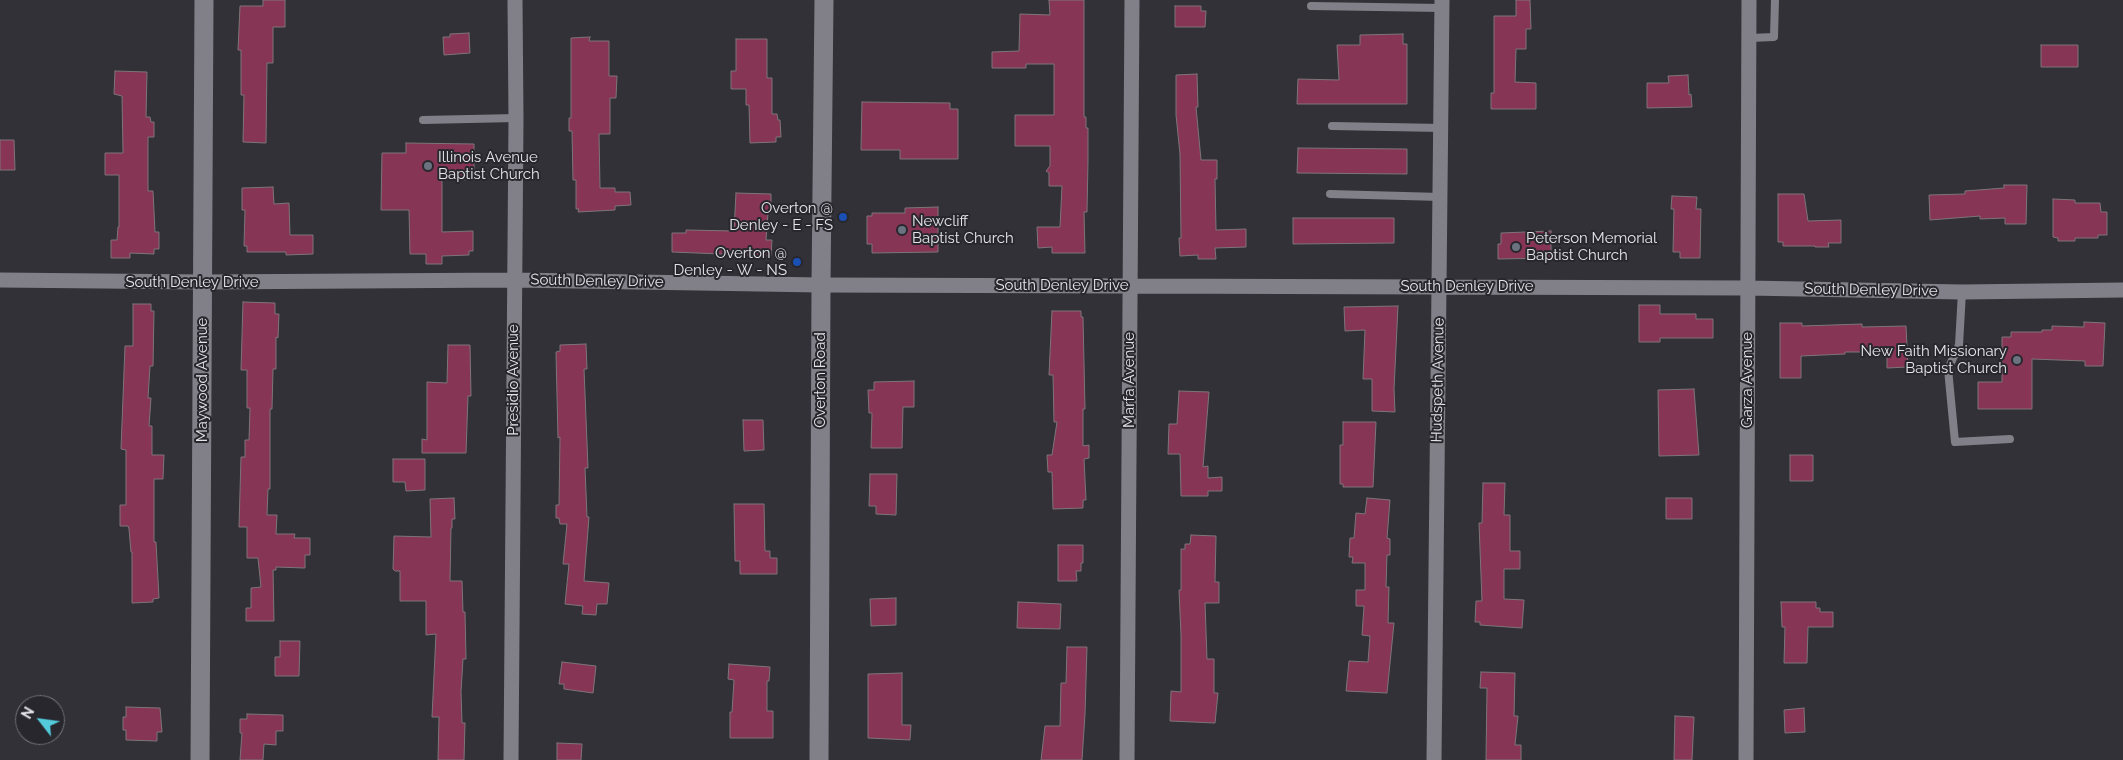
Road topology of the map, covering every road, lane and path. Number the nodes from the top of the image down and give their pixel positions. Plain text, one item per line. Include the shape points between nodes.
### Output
1 (204, 0) edge
2 (515, 0) edge
3 (824, 0) edge
4 (1132, 0) edge
5 (1749, 0) edge
6 (1774, 0) edge
7 (1442, 4) edge
8 (1311, 6) dead end
9 (1750, 38) junction
10 (516, 118) junction
11 (423, 120) dead end
12 (1332, 126) dead end
13 (1442, 128) junction
14 (1330, 194) dead end
15 (1441, 197) junction
16 (0, 280) edge
17 (514, 280) junction
18 (202, 282) junction
19 (821, 285) junction
20 (1130, 285) junction
21 (1439, 286) junction
22 (1748, 288) junction
23 (2123, 290) edge
24 (1962, 292) junction
25 (2010, 439) dead end
26 (200, 760) edge
27 (511, 760) edge
28 (820, 760) edge
29 (1127, 760) edge
30 (1434, 760) edge
31 (1746, 760) edge

1 - 18 street, Maywood Avenue
2 - 10 street, Presidio Avenue
3 - 19 street, Overton Road
4 - 20 street, Marfa Avenue
5 - 9 street, Garza Avenue
6 - 9 lane via 1774,37
7 - 8 lane
7 - 13 street, Hudspeth Avenue
9 - 22 street, Garza Avenue
10 - 11 lane
10 - 17 street, Presidio Avenue
12 - 13 lane
13 - 15 street, Hudspeth Avenue
14 - 15 lane
15 - 21 street, Hudspeth Avenue
16 - 18 street, South Denley Drive
17 - 18 street, South Denley Drive
17 - 19 street, South Denley Drive
17 - 27 street, Presidio Avenue
18 - 26 street, Maywood Avenue
19 - 20 street, South Denley Drive
19 - 28 street, Overton Road
20 - 21 street, South Denley Drive
20 - 29 street, Marfa Avenue
21 - 22 street, South Denley Drive
21 - 30 street, Hudspeth Avenue
22 - 24 street, South Denley Drive
22 - 31 street, Garza Avenue
23 - 24 street, South Denley Drive
24 - 25 lane via 1959,345 1948,369 1955,442

